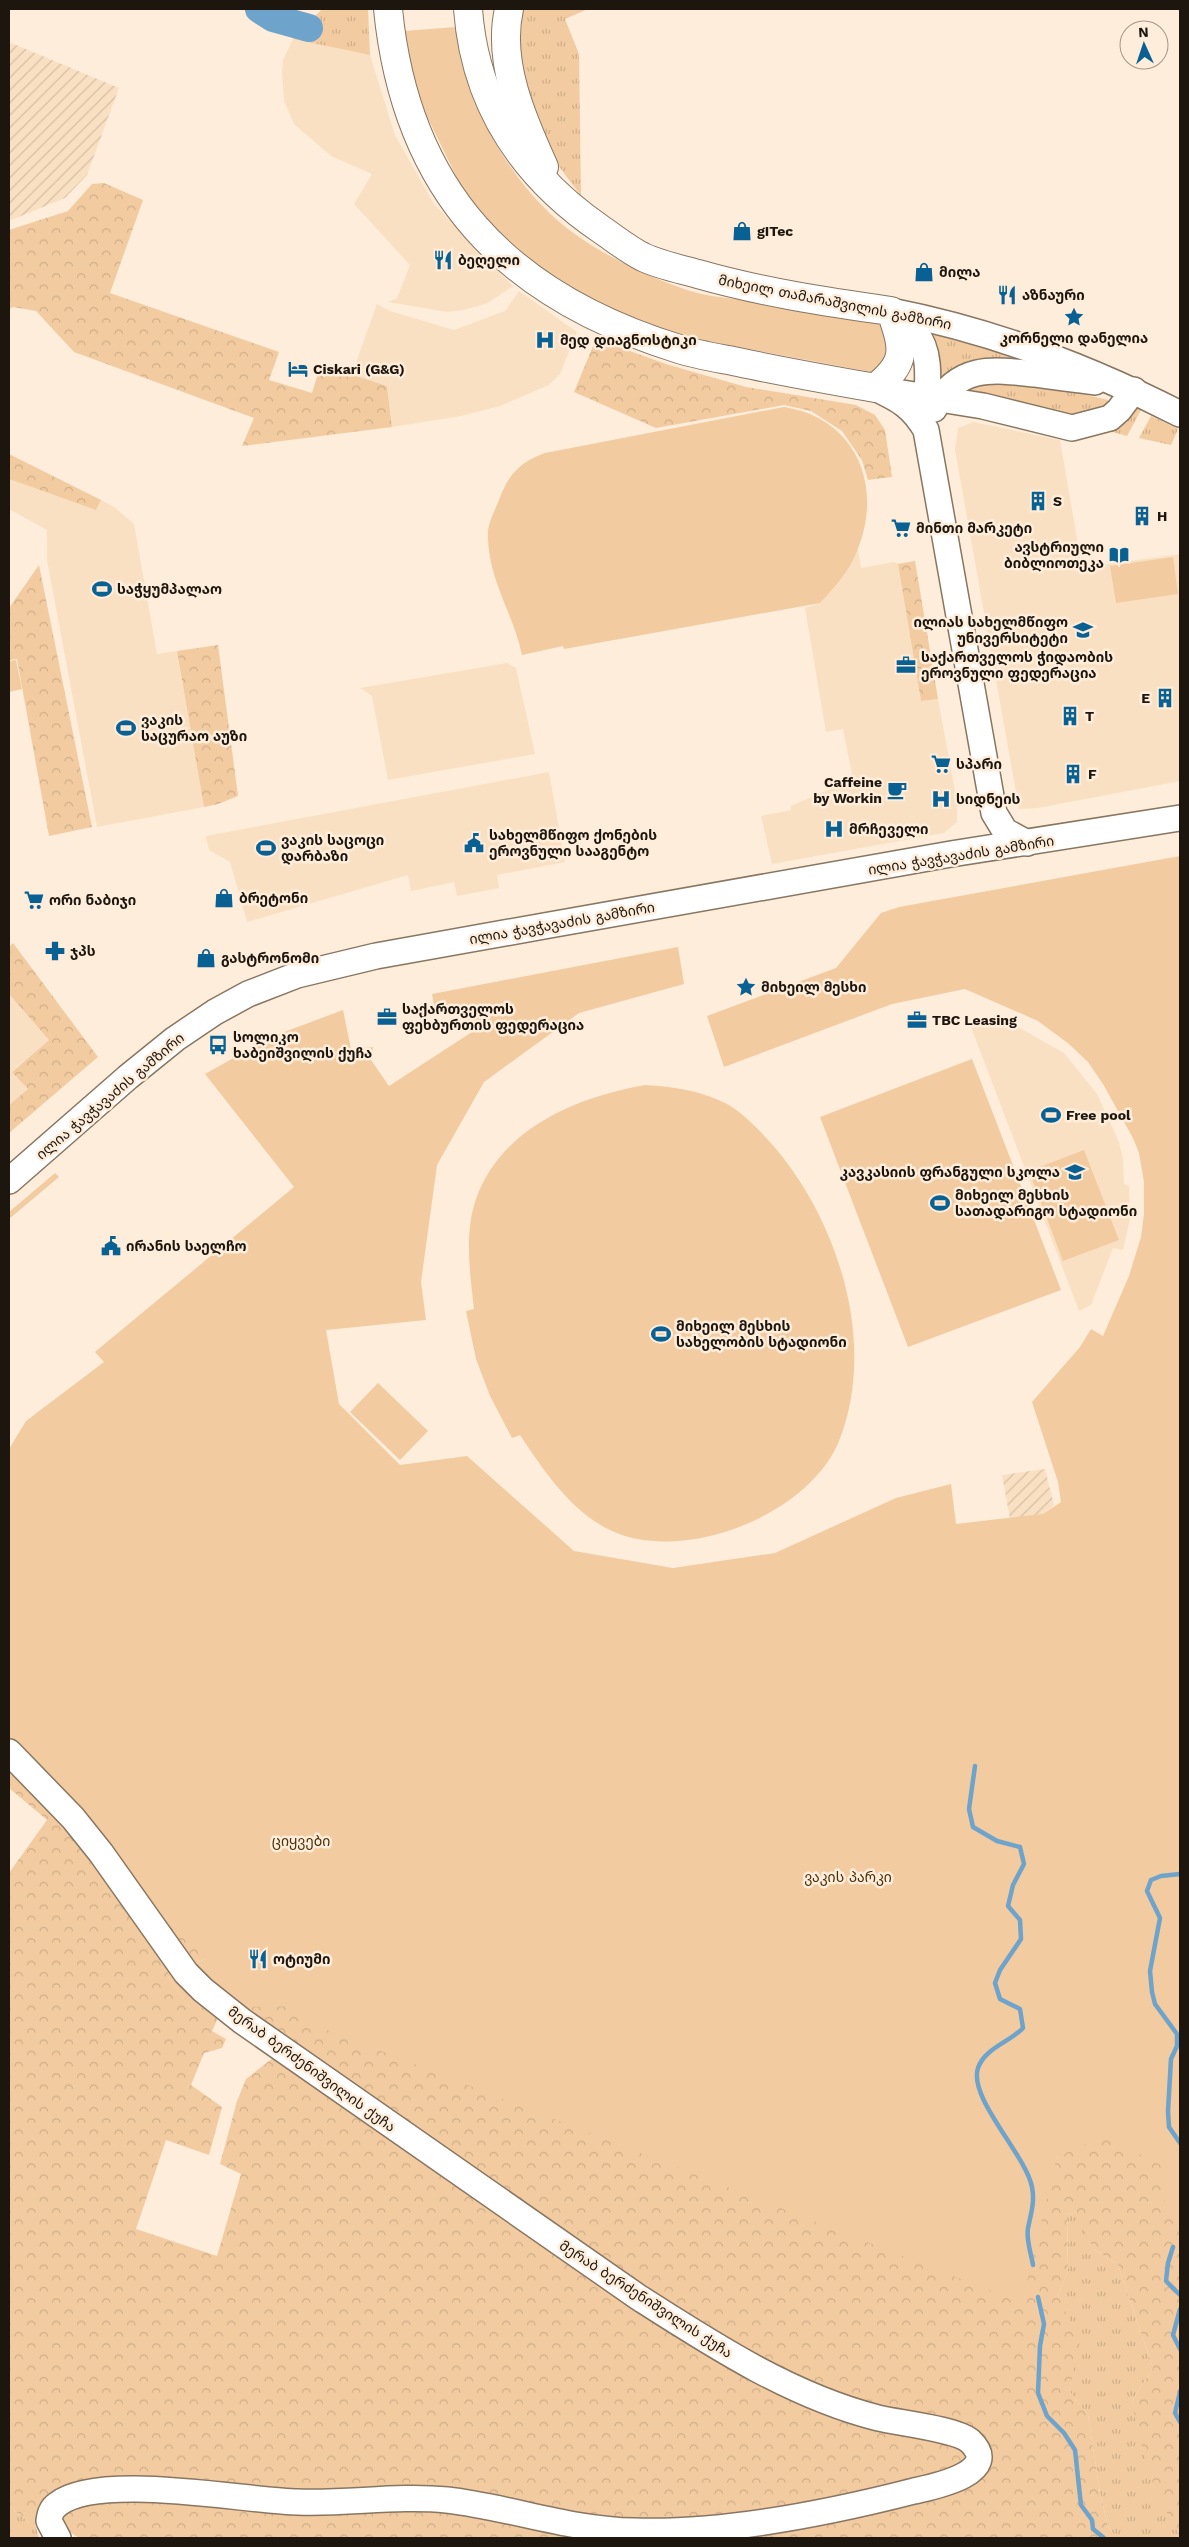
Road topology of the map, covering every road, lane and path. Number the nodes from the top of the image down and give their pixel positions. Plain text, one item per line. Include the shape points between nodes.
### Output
1 (509, 9) edge
2 (466, 12) edge
3 (390, 13) edge
4 (557, 196) junction
5 (891, 311) junction
6 (875, 388) junction
7 (1127, 388) junction
8 (933, 398) junction
9 (983, 406) junction
10 (1180, 414) edge
11 (926, 430) junction
12 (994, 813) junction
13 (1180, 818) edge
14 (1027, 843) junction
15 (952, 854) junction
16 (9, 1181) edge
17 (9, 1752) edge
18 (58, 2538) edge

1 - 4 main road via 507,51 517,98 529,135
2 - 4 main road, მიხეილ თამარაშვილის გამზირი via 478,70 493,111 517,151
3 - 6 main road via 400,84 415,130 438,179 461,212 527,276 592,317 681,350
4 - 5 main road, მიხეილ თამარაშვილის გამზირი via 636,252 668,266 747,287
5 - 6 main road via 900,339 900,359 892,376
5 - 7 main road, მიხეილ თამარაშვილის გამზირი via 985,333 1076,365
5 - 8 main road via 916,332 922,344
6 - 8 main road
6 - 11 main road via 904,402 916,413
7 - 8 main road via 984,370 960,380
7 - 9 main road via 1110,418 1072,428
7 - 10 main road, მიხეილ თამარაშვილის გამზირი
8 - 9 main road
8 - 11 main road
9 - 11 main road via 948,410 932,421
11 - 12 main road
12 - 14 main road via 1005,830
12 - 15 main road via 986,832
13 - 14 main road, ილია ჭავჭავაძის გამზირი
14 - 15 main road, ილია ჭავჭავაძის გამზირი
15 - 16 main road, ილია ჭავჭავაძის გამზირი via 376,956 270,984 215,1012 175,1039
17 - 18 main road, მერაბ ბერძენიშვილის ქუჩა via 101,1853 186,1973 242,2021 705,2339 795,2387 850,2410 956,2434 969,2440 978,2459 972,2469 954,2481 897,2496 687,2531 630,2532 444,2500 403,2498 298,2502 142,2489 88,2493 66,2499 51,2512 48,2522

